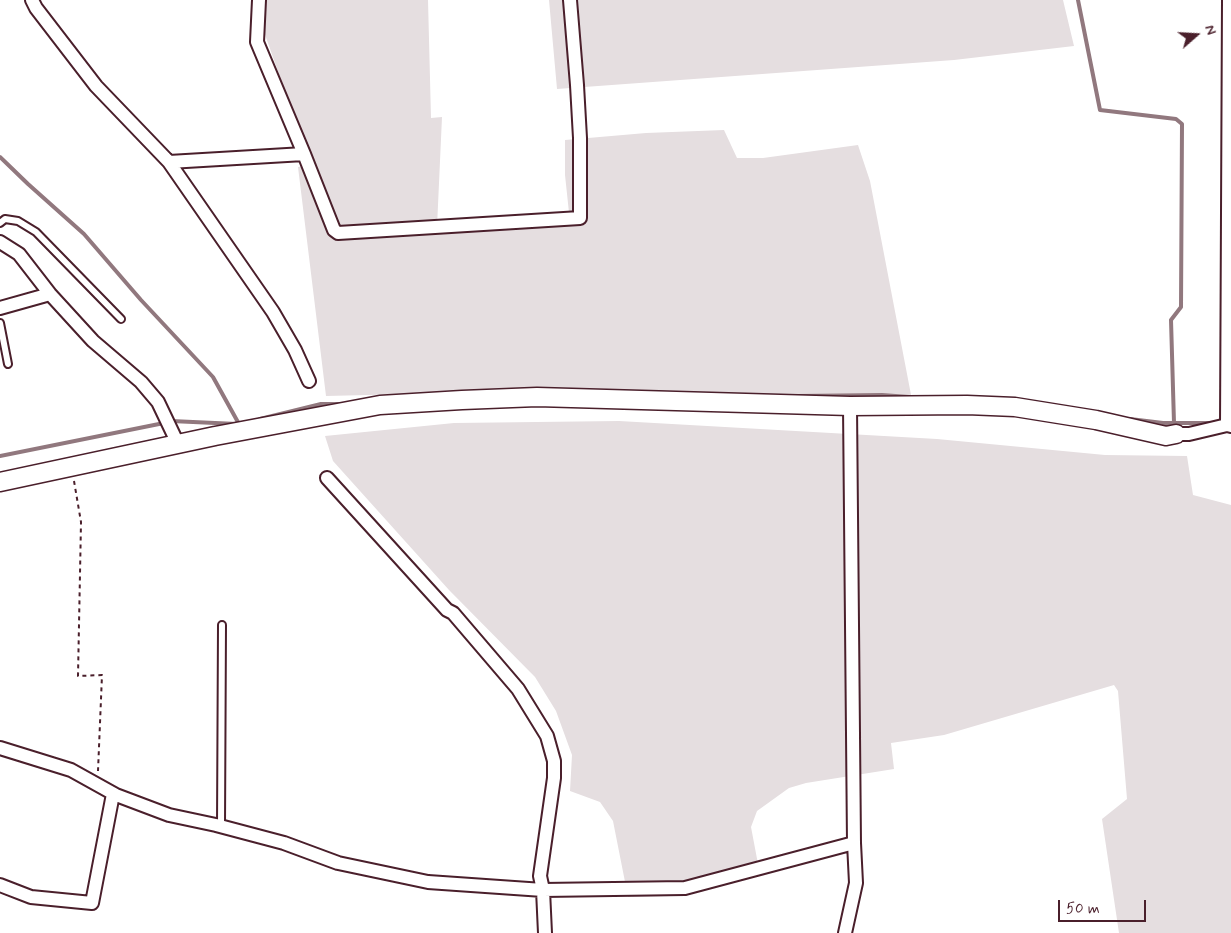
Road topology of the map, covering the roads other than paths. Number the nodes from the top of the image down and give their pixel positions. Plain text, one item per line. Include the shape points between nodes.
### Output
1 (32, 0) edge
2 (259, 0) edge
3 (570, 0) edge
4 (1229, 0) edge
5 (304, 154) junction
6 (168, 162) junction
7 (0, 223) edge
8 (0, 242) edge
9 (50, 294) junction
10 (0, 308) edge
11 (121, 319) dead end
12 (0, 323) edge
13 (8, 364) dead end
14 (309, 381) dead end
15 (850, 406) junction
16 (1229, 426) edge
17 (1176, 434) joint
18 (178, 444) junction
19 (328, 478) dead end
20 (0, 482) edge
21 (222, 625) dead end
22 (0, 748) edge
23 (113, 794) junction
24 (221, 826) junction
25 (854, 843) junction
26 (0, 886) edge
27 (543, 890) junction
28 (545, 933) edge
29 (845, 933) edge

1 - 6 street via 96,86
2 - 5 street via 257,42
3 - 5 street via 579,120 580,218 338,233
4 - 16 street
5 - 6 street
6 - 14 street via 273,312
7 - 11 lane via 5,219 18,221 36,232
8 - 9 street via 19,254
9 - 10 street
9 - 18 street via 93,341 141,382 158,402
12 - 13 lane
15 - 17 street via 1015,407 1096,420 1166,436
15 - 18 street via 538,397 462,400 380,405
15 - 25 street
16 - 17 street
18 - 20 street
19 - 27 street via 453,613 518,689 547,736 554,761 554,778 540,876
21 - 24 lane
22 - 23 street via 71,770
23 - 24 street via 169,815
23 - 26 street via 92,903 31,897
24 - 27 street via 284,843 338,863 428,882
25 - 27 street via 685,888
25 - 29 street via 856,883
27 - 28 street

